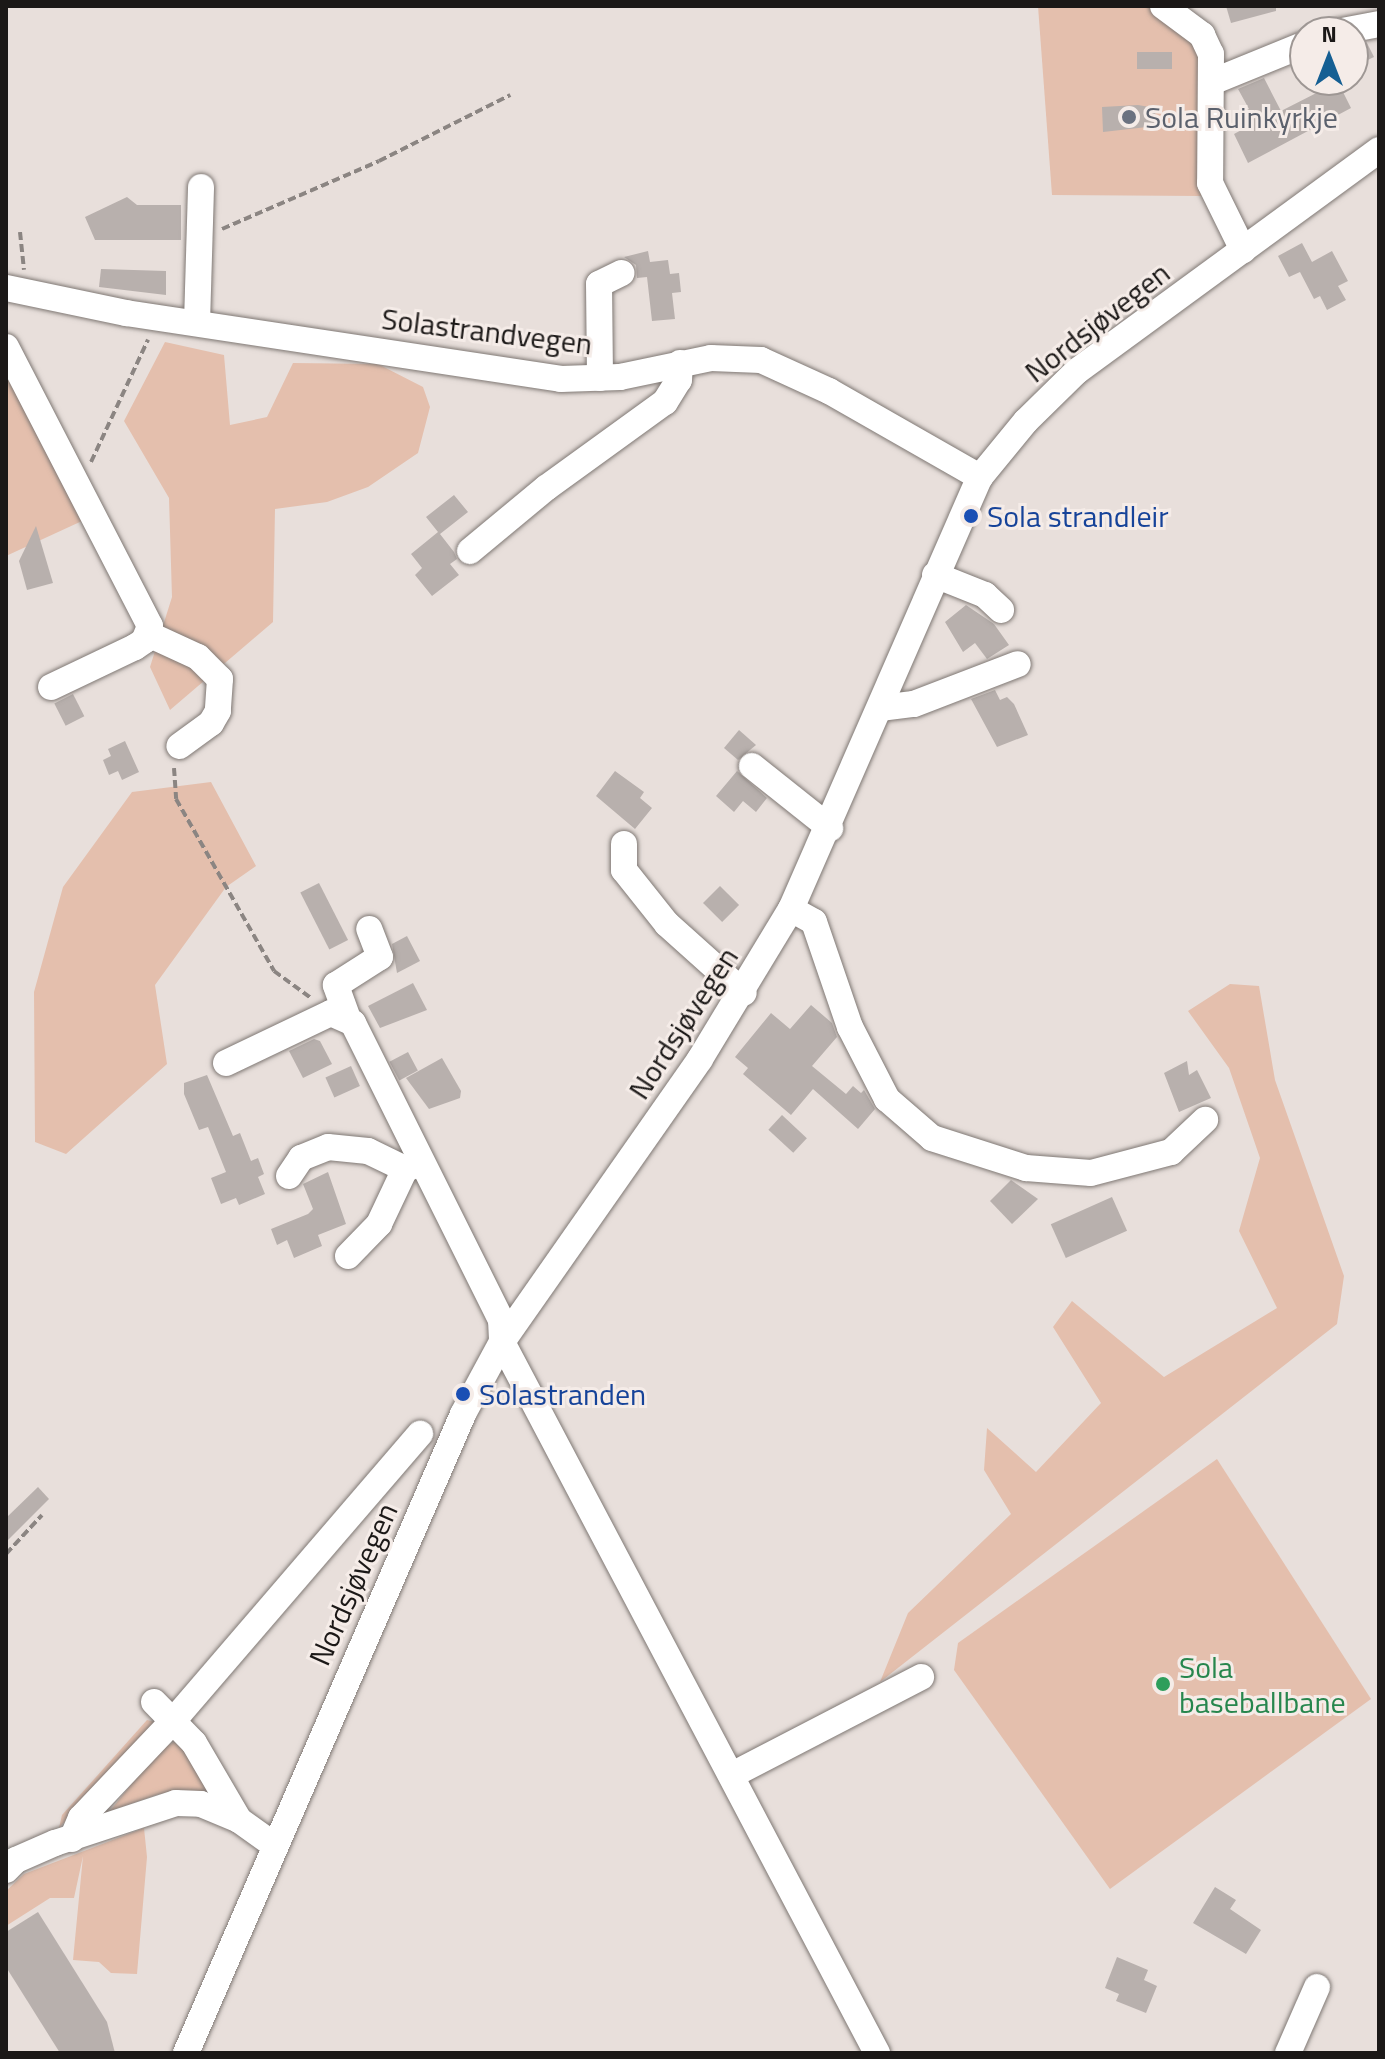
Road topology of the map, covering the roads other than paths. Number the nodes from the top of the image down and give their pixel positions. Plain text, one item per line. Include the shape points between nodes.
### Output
1 (1163, 6) edge
2 (1289, 51) edge
3 (1212, 82) junction
4 (1379, 150) edge
5 (201, 187) dead end
6 (1243, 250) junction
7 (622, 273) dead end
8 (6, 289) edge
9 (197, 323) junction
10 (6, 347) edge
11 (680, 363) junction
12 (600, 378) junction
13 (980, 477) junction
14 (470, 551) dead end
15 (935, 575) junction
16 (1001, 610) dead end
17 (148, 634) junction
18 (1018, 664) dead end
19 (51, 687) dead end
20 (880, 708) junction
21 (179, 746) road end
22 (752, 766) dead end
23 (830, 828) junction
24 (624, 844) dead end
25 (791, 909) junction
26 (369, 929) dead end
27 (744, 993) junction
28 (339, 1015) junction
29 (226, 1063) dead end
30 (1205, 1120) dead end
31 (412, 1167) junction
32 (289, 1176) dead end
33 (348, 1256) dead end
34 (502, 1342) junction
35 (420, 1434) dead end
36 (921, 1677) dead end
37 (154, 1702) dead end
38 (173, 1721) junction
39 (732, 1775) junction
40 (239, 1820) junction
41 (72, 1839) junction
42 (274, 1845) junction
43 (6, 1870) edge
44 (1317, 1987) dead end
45 (186, 2053) edge
46 (877, 2053) edge
47 (1288, 2053) edge

1 - 3 street via 1202,35 1211,54
2 - 3 street
3 - 6 street via 1210,183
4 - 6 street, Nordsjøvegen
5 - 9 street
6 - 13 street, Nordsjøvegen via 1077,371
7 - 12 street via 599,284
8 - 9 street, Solastrandvegen
9 - 12 street, Solastrandvegen via 518,374
10 - 17 street via 145,613
11 - 12 street, Solastrandvegen
11 - 13 street, Solastrandvegen via 735,357 789,371
11 - 14 street via 679,380 665,402
13 - 15 street, Nordsjøvegen
15 - 16 street via 977,591
15 - 20 street, Nordsjøvegen
17 - 19 street via 135,647
17 - 21 street via 198,657 220,679 218,711 211,723
18 - 20 street via 914,704
20 - 23 street, Nordsjøvegen
22 - 23 street
23 - 25 street, Nordsjøvegen
24 - 27 street via 624,870 641,892 667,924
25 - 27 street, Nordsjøvegen
25 - 30 street via 814,922 850,1027 887,1099 932,1138 1026,1168 1091,1173 1171,1152
26 - 28 street via 380,957 336,985
27 - 34 street, Nordsjøvegen
28 - 29 street
28 - 31 street via 385,1082
31 - 32 street via 368,1151 328,1147 301,1158
31 - 33 street via 379,1224
31 - 34 street via 501,1320
34 - 39 street
34 - 42 street, Nordsjøvegen via 463,1414
35 - 38 street
36 - 39 street
37 - 38 street
38 - 40 street via 194,1743
38 - 41 street via 81,1818
39 - 46 street via 866,2041
40 - 41 street via 201,1804 176,1803
40 - 42 street
41 - 43 street via 16,1860
42 - 45 street, Nordsjøvegen
44 - 47 street

